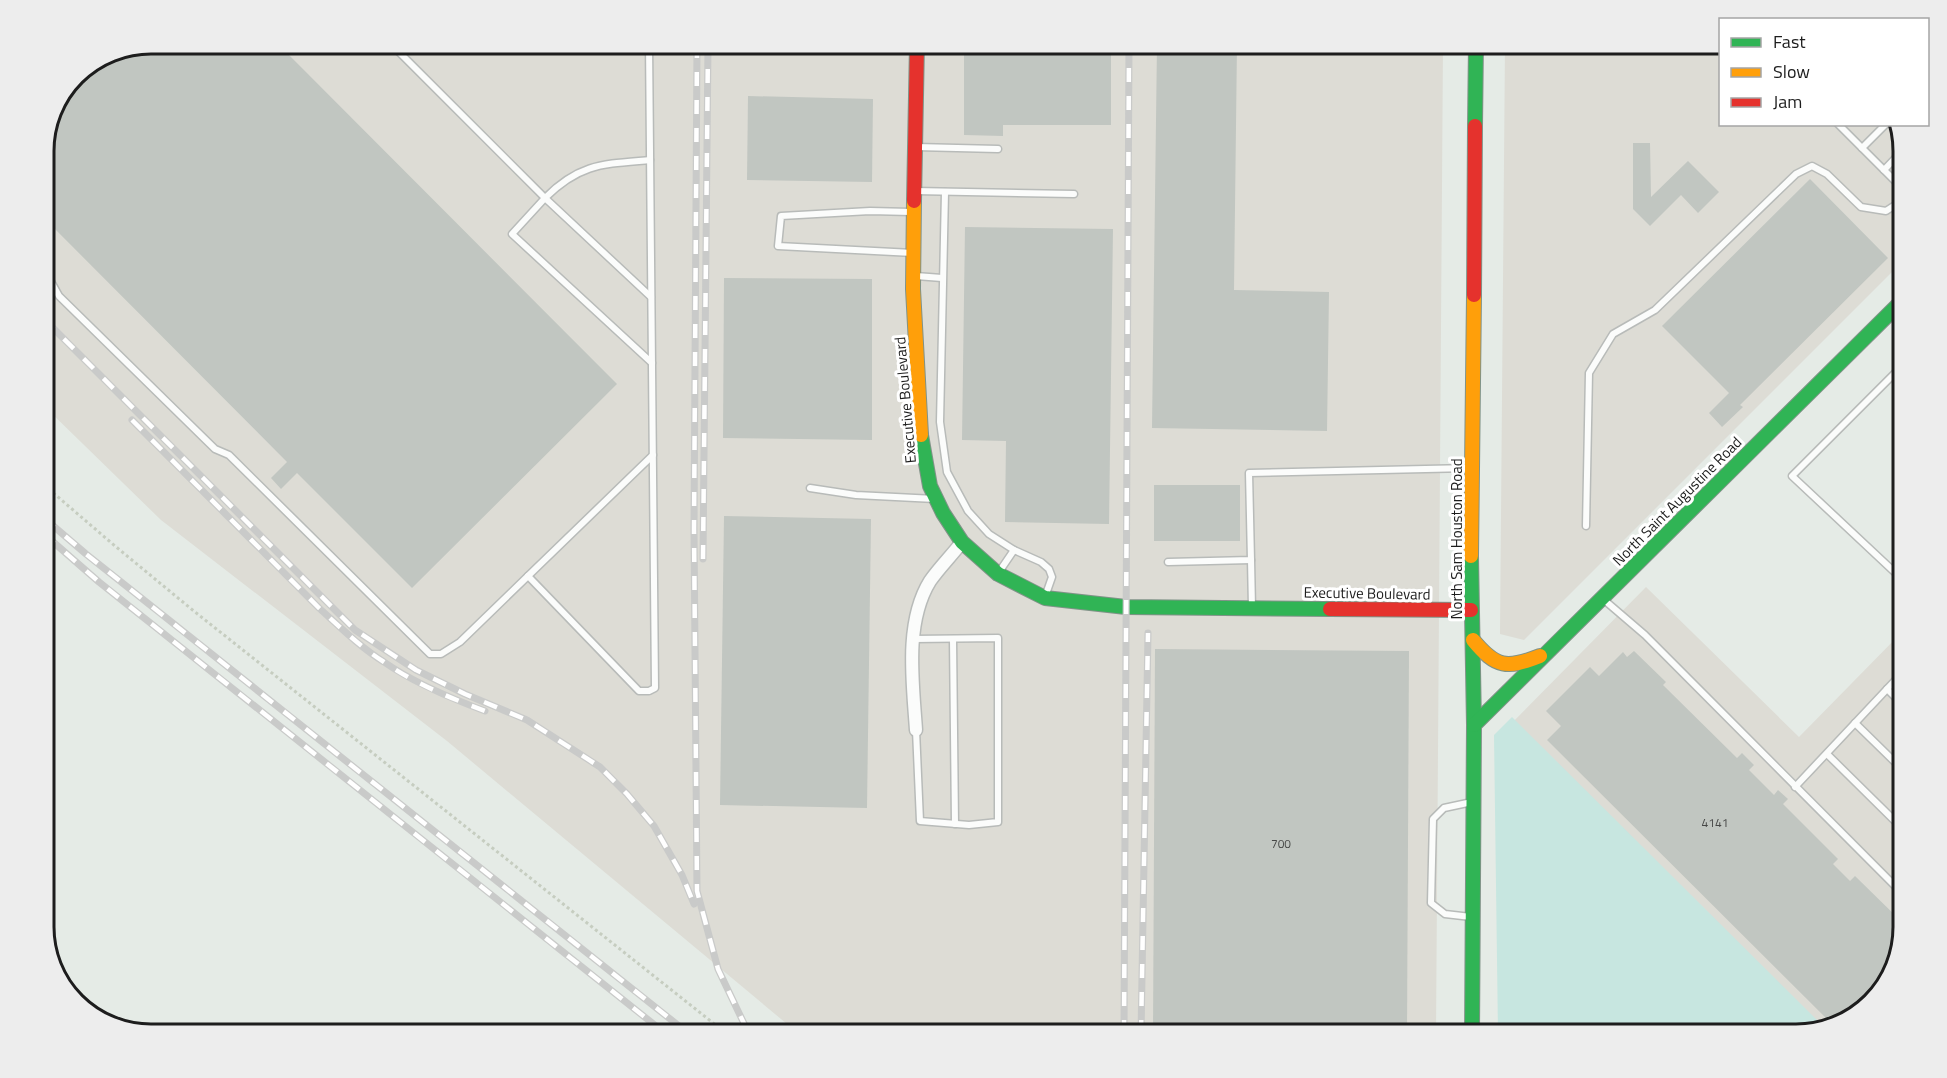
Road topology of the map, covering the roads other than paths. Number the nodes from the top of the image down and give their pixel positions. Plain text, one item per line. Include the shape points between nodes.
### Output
1 (401, 54) edge
2 (649, 54) edge
3 (917, 54) edge
4 (1476, 54) edge
5 (1840, 126) edge
6 (1884, 126) edge
7 (915, 147) junction
8 (998, 148) dead end
9 (1862, 148) junction
10 (650, 160) junction
11 (1893, 161) edge
12 (1884, 170) junction
13 (1893, 179) edge
14 (915, 191) junction
15 (945, 192) junction
16 (1074, 194) dead end
17 (544, 198) junction
18 (1893, 206) edge
19 (914, 212) junction
20 (914, 253) junction
21 (913, 276) junction
22 (942, 278) junction
23 (54, 287) edge
24 (651, 297) junction
25 (1893, 310) edge
26 (652, 363) junction
27 (1893, 375) edge
28 (653, 454) junction
29 (1472, 468) junction
30 (947, 472) junction
31 (928, 478) junction
32 (810, 488) dead end
33 (936, 499) junction
34 (1586, 526) dead end
35 (962, 542) junction
36 (1014, 550) junction
37 (1251, 560) junction
38 (1168, 562) dead end
39 (1893, 571) edge
40 (998, 574) junction
41 (528, 576) junction
42 (1045, 597) junction
43 (1602, 598) junction
44 (1252, 608) junction
45 (1471, 610) junction
46 (914, 639) junction
47 (953, 639) junction
48 (1473, 640) junction
49 (1549, 652) junction
50 (1893, 683) edge
51 (1887, 689) junction
52 (1893, 695) edge
53 (1855, 723) junction
54 (1474, 725) junction
55 (916, 730) joint
56 (1827, 754) junction
57 (1893, 759) edge
58 (1795, 787) junction
59 (1473, 802) junction
60 (1893, 818) edge
61 (955, 824) junction
62 (1893, 883) edge
63 (1472, 917) junction
64 (1472, 1024) edge

1 - 17 lane
2 - 10 lane
3 - 7 street, Executive Boulevard
4 - 29 street, North Sam Houston Road
5 - 9 lane
6 - 9 lane
7 - 8 lane
7 - 14 street, Executive Boulevard
9 - 12 lane
10 - 17 lane via 594,165 567,179
10 - 24 lane
11 - 12 lane
12 - 13 lane
14 - 15 lane
14 - 19 street, Executive Boulevard
15 - 16 lane
15 - 22 lane
17 - 24 lane
17 - 26 lane via 512,234
18 - 34 lane via 1886,210 1861,207 1827,174 1812,166 1796,174 1655,310 1613,334 1590,373
19 - 20 street, Executive Boulevard
19 - 20 lane via 781,216 778,246
20 - 21 street, Executive Boulevard
21 - 22 lane
21 - 31 street, Executive Boulevard via 921,432
22 - 30 lane via 940,422
23 - 41 lane via 215,449 229,455 430,654 441,654 460,642
24 - 26 lane
25 - 43 street, North Saint Augustine Road
26 - 28 lane
27 - 39 lane via 1792,476
28 - 41 lane
28 - 41 lane via 655,688 639,691
29 - 37 lane via 1249,472
29 - 45 street, North Sam Houston Road
30 - 31 lane
30 - 36 lane via 968,511 989,534
31 - 33 street, Executive Boulevard
32 - 33 lane
33 - 35 street, Executive Boulevard
35 - 40 street, Executive Boulevard
35 - 46 street via 930,582 916,612
36 - 40 lane
36 - 42 lane via 1049,569 1052,577
37 - 38 lane
37 - 44 lane
40 - 42 street, Executive Boulevard
42 - 44 street, Executive Boulevard via 1126,607
43 - 49 street, North Saint Augustine Road
43 - 58 lane via 1645,635
44 - 45 street, Executive Boulevard
45 - 48 street, North Sam Houston Road
46 - 47 lane
46 - 55 street
47 - 61 lane
47 - 61 lane via 998,638 998,822
48 - 49 street via 1491,661 1503,665 1518,665
48 - 54 street, North Sam Houston Road
49 - 54 street, North Saint Augustine Road
50 - 51 lane
51 - 52 lane
51 - 53 lane
53 - 56 lane
53 - 57 lane
54 - 59 street, North Sam Houston Road
55 - 61 lane via 920,821
56 - 58 lane
56 - 60 lane
58 - 62 lane
59 - 63 street, North Sam Houston Road
59 - 63 lane via 1444,808 1433,819 1431,903 1445,914
63 - 64 street, North Sam Houston Road

